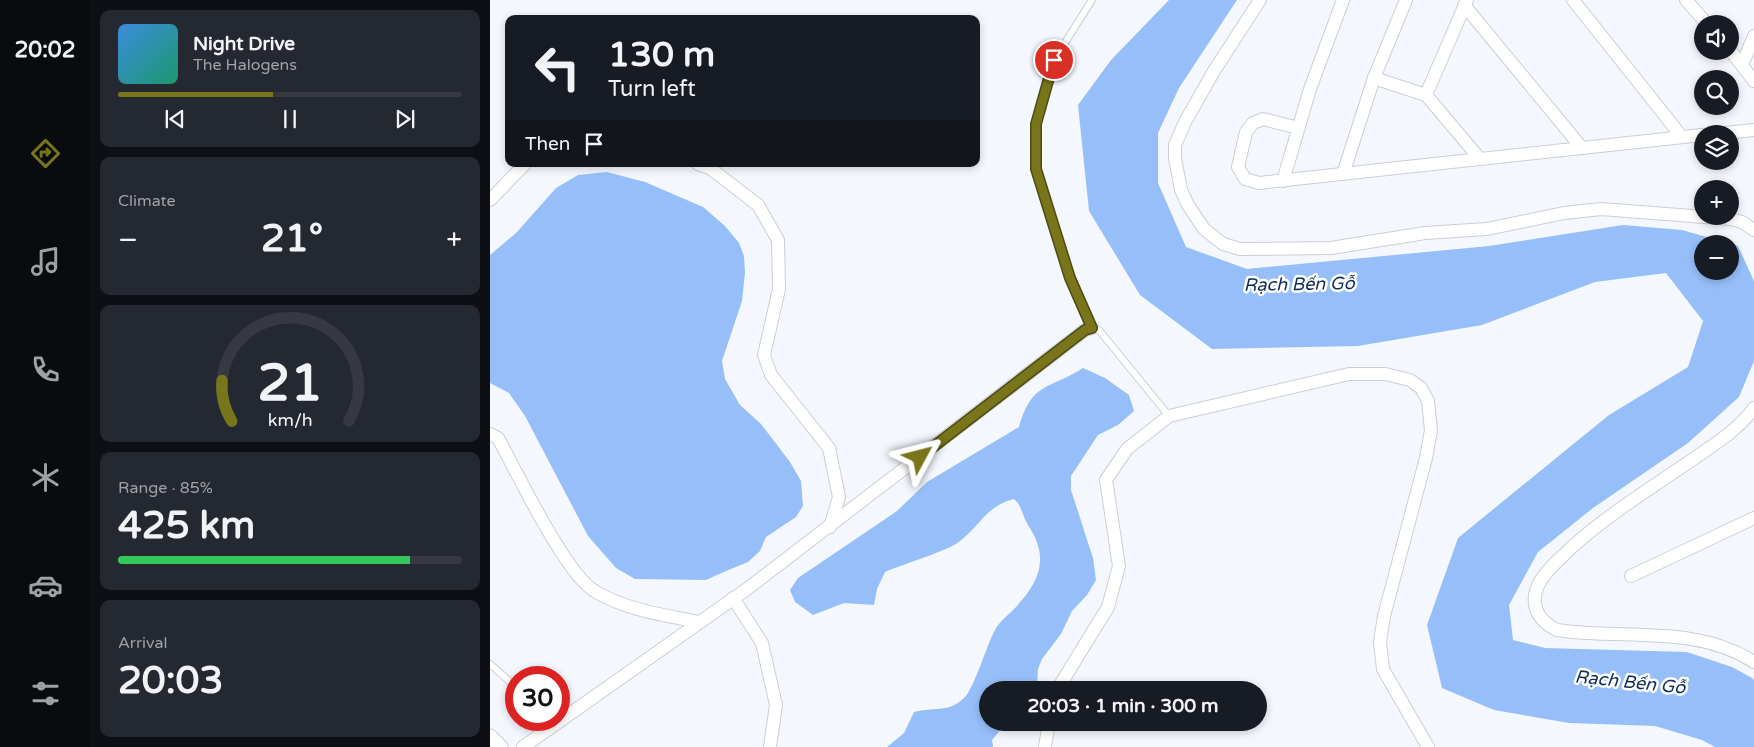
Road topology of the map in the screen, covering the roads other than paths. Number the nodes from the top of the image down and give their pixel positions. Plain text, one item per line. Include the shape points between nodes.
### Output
1 (1092, 0) edge
2 (1260, 0) edge
3 (1343, 0) edge
4 (1406, 0) edge
5 (1573, 0) edge
6 (1686, 0) edge
7 (1466, 3) edge
8 (1699, 15) edge
9 (1754, 36) edge
10 (1739, 60) edge
11 (1742, 64) junction
12 (1374, 78) junction
13 (1754, 81) edge
14 (1426, 95) junction
15 (1298, 128) junction
16 (1754, 130) edge
17 (1739, 132) edge
18 (1694, 136) edge
19 (1682, 137) junction
20 (1582, 148) junction
21 (1480, 159) junction
22 (522, 167) edge
23 (707, 167) edge
24 (1343, 174) junction
25 (1283, 180) junction
26 (490, 200) edge
27 (1754, 230) edge
28 (1092, 328) junction
29 (1754, 408) edge
30 (1169, 416) junction
31 (490, 434) edge
32 (1754, 518) edge
33 (830, 527) junction
34 (1631, 576) dead end
35 (733, 598) junction
36 (699, 622) junction
37 (1754, 662) edge
38 (490, 664) edge
39 (505, 677) edge
40 (1063, 681) edge
41 (570, 710) edge
42 (542, 731) edge
43 (1048, 731) edge
44 (490, 737) edge
45 (500, 747) edge
46 (524, 747) edge
47 (770, 747) edge
48 (1046, 747) edge
49 (1428, 747) edge

1 - 28 lane via 1054,60 1036,124 1036,169 1070,278
2 - 27 street via 1214,71 1176,144 1175,158 1181,190 1188,205 1204,229 1223,244 1240,249 1331,248 1425,233 1487,229 1564,213 1601,210 1731,218
3 - 15 street
4 - 12 street
5 - 19 street
6 - 8 street
7 - 14 street
7 - 20 street
9 - 11 street
10 - 11 street
11 - 13 street
12 - 14 street
12 - 24 street
14 - 21 street
15 - 25 street
15 - 25 street via 1263,119 1253,122 1246,132 1238,166 1240,173 1251,182
16 - 17 street
18 - 19 street
19 - 20 street
20 - 21 street
21 - 24 street
22 - 26 street
23 - 33 street via 758,205 778,240 779,289 764,355 771,375 829,448 839,497
24 - 25 street
28 - 30 lane via 1100,330
28 - 33 street via 1085,330
29 - 37 street via 1719,441 1593,528 1551,566 1540,581 1534,598 1539,618 1556,630 1704,640
30 - 40 street via 1127,449 1106,480 1118,566 1108,607
30 - 49 street via 1349,374 1385,374 1410,380 1421,388 1428,401 1431,430 1380,642 1383,669
31 - 36 street via 498,438 566,561 595,592 640,610
32 - 34 street
33 - 35 street
35 - 36 street
35 - 47 street via 762,643 776,705
36 - 41 street
38 - 39 lane
42 - 46 street
43 - 48 street
44 - 45 street

